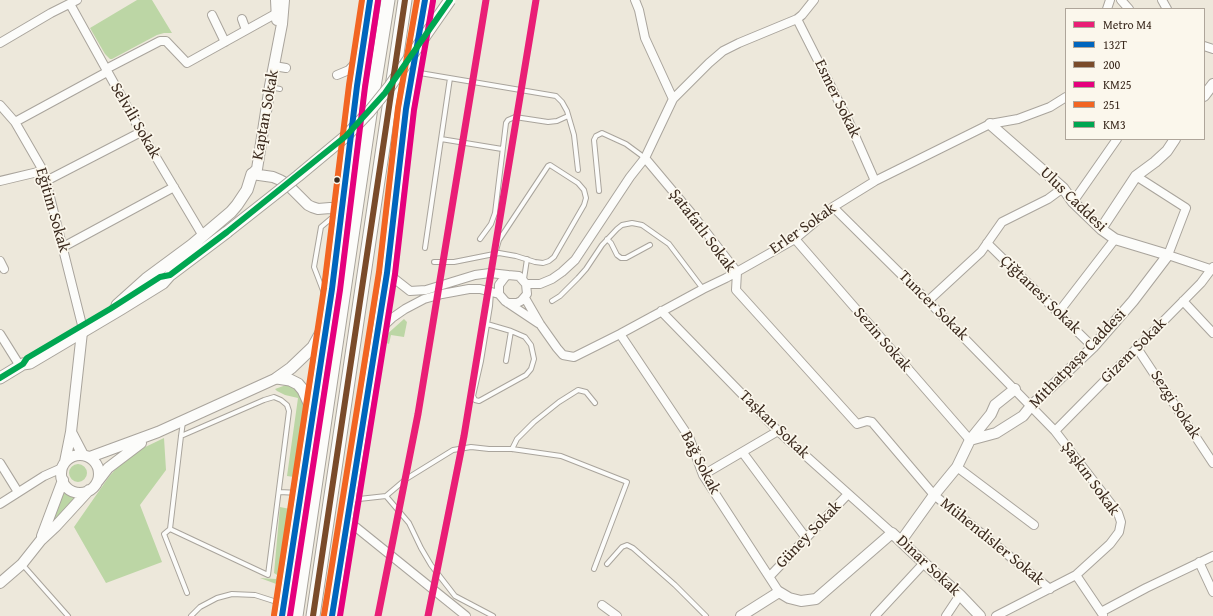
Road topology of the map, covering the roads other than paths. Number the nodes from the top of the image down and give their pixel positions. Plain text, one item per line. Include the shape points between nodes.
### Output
1 (276, 0) edge
2 (284, 0) edge
3 (370, 0) edge
4 (388, 0) edge
5 (405, 0) edge
6 (425, 0) edge
7 (450, 0) edge
8 (635, 0) edge
9 (814, 0) edge
10 (1121, 0) edge
11 (74, 2) edge
12 (1128, 8) edge
13 (277, 13) junction
14 (212, 15) dead end
15 (242, 19) dead end
16 (797, 19) junction
17 (246, 30) junction
18 (225, 42) junction
19 (0, 43) edge
20 (361, 57) junction
21 (274, 66) junction
22 (286, 68) dead end
23 (106, 70) junction
24 (413, 72) junction
25 (337, 75) dead end
26 (450, 78) junction
27 (1213, 84) edge
28 (1205, 95) edge
29 (1065, 98) edge
30 (673, 99) junction
31 (1, 107) edge
32 (568, 116) junction
33 (15, 122) junction
34 (990, 124) junction
35 (141, 132) junction
36 (441, 139) junction
37 (1115, 140) edge
38 (1174, 140) edge
39 (502, 149) junction
40 (645, 158) junction
41 (578, 170) dead end
42 (42, 171) junction
43 (252, 174) junction
44 (1136, 176) junction
45 (0, 181) edge
46 (46, 181) junction
47 (875, 181) junction
48 (174, 187) junction
49 (1063, 188) junction
50 (599, 191) dead end
51 (1073, 202) junction
52 (833, 207) junction
53 (342, 210) junction
54 (1102, 229) junction
55 (203, 236) junction
56 (607, 238) junction
57 (480, 239) dead end
58 (794, 239) junction
59 (1115, 239) junction
60 (987, 243) junction
61 (650, 245) dead end
62 (63, 247) junction
63 (426, 248) dead end
64 (495, 254) junction
65 (1168, 255) junction
66 (527, 259) junction
67 (434, 262) dead end
68 (1213, 269) edge
69 (736, 272) junction
70 (387, 273) junction
71 (170, 275) junction
72 (508, 275) junction
73 (525, 281) junction
74 (703, 289) junction
75 (495, 293) junction
76 (525, 298) junction
77 (552, 300) dead end
78 (928, 301) junction
79 (1183, 301) junction
80 (508, 303) junction
81 (117, 304) junction
82 (329, 306) junction
83 (662, 311) junction
84 (1058, 313) junction
85 (327, 322) junction
86 (487, 324) junction
87 (540, 324) junction
88 (82, 329) junction
89 (378, 331) junction
90 (512, 331) junction
91 (1213, 333) edge
92 (0, 334) edge
93 (620, 334) junction
94 (1093, 347) junction
95 (1137, 348) junction
96 (506, 361) dead end
97 (22, 365) junction
98 (0, 378) edge
99 (277, 378) junction
100 (1015, 389) junction
101 (595, 403) dead end
102 (1032, 406) junction
103 (183, 421) junction
104 (312, 421) junction
105 (778, 431) junction
106 (1055, 431) junction
107 (70, 432) junction
108 (158, 432) junction
109 (181, 436) junction
110 (970, 440) junction
111 (512, 449) junction
112 (743, 453) junction
113 (86, 456) junction
114 (0, 463) edge
115 (1213, 463) edge
116 (64, 465) junction
117 (957, 467) junction
118 (703, 475) junction
119 (63, 480) junction
120 (98, 482) junction
121 (89, 490) junction
122 (18, 492) junction
123 (279, 492) junction
124 (300, 493) junction
125 (848, 494) junction
126 (934, 495) junction
127 (386, 496) junction
128 (350, 500) junction
129 (0, 504) edge
130 (347, 520) junction
131 (1034, 524) dead end
132 (170, 530) junction
133 (892, 533) junction
134 (806, 538) junction
135 (41, 540) junction
136 (901, 541) junction
137 (1213, 556) edge
138 (1200, 562) junction
139 (924, 563) junction
140 (22, 564) junction
141 (607, 564) dead end
142 (594, 569) dead end
143 (1076, 575) junction
144 (770, 576) junction
145 (0, 584) edge
146 (1050, 589) junction
147 (780, 592) junction
148 (1213, 592) edge
149 (187, 593) dead end
150 (960, 595) junction
151 (284, 604) junction
152 (602, 605) dead end
153 (1102, 614) edge
154 (68, 616) edge
155 (191, 616) edge
156 (282, 616) edge
157 (296, 616) edge
158 (313, 616) edge
159 (332, 616) edge
160 (466, 616) edge
161 (493, 616) edge
162 (617, 616) edge
163 (706, 616) edge
164 (741, 616) edge
165 (876, 616) edge
166 (946, 616) edge
167 (980, 616) edge
168 (996, 616) edge

1 - 13 street, Kaptan Sokak
2 - 21 street, Kaptan Sokak
3 - 20 main road
4 - 157 highway
5 - 158 highway
6 - 24 main road
7 - 71 main road, bridge via 394,81 351,131 298,176
8 - 30 street via 640,10 645,38
9 - 16 street
10 - 12 street
11 - 19 street
11 - 23 street, Selvili Sokak
13 - 17 street
13 - 43 street, Kaptan Sokak
14 - 18 street
15 - 17 street
16 - 30 street via 723,52
16 - 47 street, Esmer Sokak via 849,122
17 - 18 street
18 - 23 street via 187,63 166,41 160,41
20 - 25 street via 349,70
20 - 53 main road
21 - 22 street
21 - 43 street, Kaptan Sokak via 275,87 257,169
23 - 33 street
23 - 35 street, Selvili Sokak
24 - 26 lane
24 - 70 main road via 406,109
26 - 32 lane via 556,96 562,102
26 - 36 lane
27 - 28 street
29 - 34 street, Erler Sokak via 1050,107 1018,119
30 - 40 street
31 - 33 street, Eğitim Sokak
32 - 39 lane via 552,122 511,118 506,123
32 - 41 lane via 574,135
33 - 42 street, Eğitim Sokak
34 - 47 street, Erler Sokak
34 - 49 street, Ulus Caddesi
35 - 46 street
35 - 48 street, Selvili Sokak
36 - 39 lane
36 - 63 lane
37 - 51 street
38 - 44 street via 1167,151
39 - 57 lane via 495,213 491,224
40 - 50 lane via 626,144 602,133 596,136 594,140
40 - 69 street, Şatafatlı Sokak
40 - 73 street via 575,260 552,279 540,284
42 - 45 street
42 - 46 street, Eğitim Sokak
43 - 53 street via 280,180 312,207
43 - 55 main road via 247,190 237,206
44 - 54 street
44 - 65 street via 1186,208
46 - 62 street, Eğitim Sokak
47 - 52 street, Erler Sokak
48 - 55 street, Selvili Sokak
48 - 62 street
49 - 51 street, Ulus Caddesi
49 - 60 street via 1048,199 1002,222
51 - 54 street, Ulus Caddesi
52 - 58 street, Erler Sokak
52 - 78 street, Tuncer Sokak
53 - 82 main road
53 - 82 lane via 321,227 314,267
54 - 59 street, Ulus Caddesi
55 - 81 main road
56 - 61 lane via 617,255 624,258
56 - 74 lane via 622,225 642,225 669,244
56 - 77 lane via 578,278 560,296
58 - 69 street, Erler Sokak
58 - 110 street, Sezin Sokak
59 - 65 street, Ulus Caddesi
59 - 84 street
60 - 78 street
60 - 84 street, Çiğtanesi Sokak
62 - 88 street, Eğitim Sokak
64 - 66 lane via 508,254
64 - 66 lane via 499,240 550,165 578,183 586,194 586,202 552,260 543,263
64 - 67 lane via 454,262
65 - 68 street
65 - 94 street, Mithatpaşa Caddesi
66 - 73 lane
68 - 79 street, Gizem Sokak
69 - 74 street, Erler Sokak
69 - 126 street, Şatafatlı Sokak via 736,290 857,424 872,422
70 - 72 street via 410,291 426,290 475,275
70 - 89 main road
71 - 81 main road via 160,277
71 - 88 main road via 122,309
72 - 73 street via 515,275
72 - 75 street via 501,281
73 - 76 street via 528,288
74 - 83 street, Erler Sokak
75 - 80 street
75 - 86 lane
75 - 89 street via 469,289 424,299 392,318
76 - 80 street via 517,303
76 - 87 street, Erler Sokak
78 - 100 street, Tuncer Sokak
79 - 91 street
79 - 95 street, Gizem Sokak
80 - 87 street
81 - 88 main road
82 - 85 main road
83 - 93 street, Erler Sokak
83 - 105 street, Taşkan Sokak
84 - 94 street, Çiğtanesi Sokak
85 - 99 main road via 313,347
85 - 104 main road
86 - 90 lane
86 - 90 lane via 473,396 477,401 526,375 531,369 534,359 531,345 525,338
87 - 93 street, Erler Sokak via 563,355 574,357
88 - 97 main road via 27,358
88 - 107 street
89 - 128 main road
90 - 96 lane
92 - 97 street
93 - 118 street, Bağ Sokak via 689,437
94 - 102 street, Mithatpaşa Caddesi
95 - 106 street, Gizem Sokak
95 - 115 street, Sezgi Sokak
97 - 98 main road
99 - 103 street
99 - 104 main road via 290,380 303,390 309,403
100 - 102 street, Tuncer Sokak
100 - 110 street, Mithatpaşa Caddesi via 995,406
101 - 111 lane via 586,392 578,390 534,422 517,439
102 - 106 street, Şaşkın Sokak
102 - 110 street, Mithatpaşa Caddesi via 1023,416 996,433
103 - 108 street
103 - 109 lane
104 - 124 main road
105 - 112 street
105 - 125 street, Taşkan Sokak
106 - 143 street, Şaşkın Sokak via 1118,513 1121,522 1119,532 1110,544
107 - 113 street
107 - 116 street
108 - 113 street
108 - 120 street via 132,448 108,468
109 - 123 lane via 264,400 274,397 281,400 289,411
109 - 132 lane
110 - 117 street, Mithatpaşa Caddesi
111 - 127 lane via 471,447 453,450 406,479
111 - 142 lane via 561,456 627,482
112 - 118 street
112 - 134 street
113 - 116 street via 73,456
113 - 120 street via 98,465
114 - 122 street
116 - 119 street
116 - 122 street
117 - 126 street, Mithatpaşa Caddesi
117 - 131 street
118 - 144 street, Bağ Sokak
119 - 121 street via 71,490
119 - 135 street
120 - 121 street
121 - 135 street
122 - 129 street
123 - 124 lane
123 - 132 lane via 268,575
124 - 151 main road
125 - 133 street, Taşkan Sokak
125 - 134 street, Güney Sokak
126 - 136 street, Mithatpaşa Caddesi
126 - 146 street, Mühendisler Sokak
127 - 128 lane
127 - 161 lane via 409,523 431,565 455,596
128 - 130 main road
130 - 159 main road
130 - 160 street
132 - 149 lane via 164,534
133 - 136 street, Dinar Sokak
133 - 147 street via 816,599 801,602
134 - 144 street, Güney Sokak
135 - 140 street
136 - 139 street, Dinar Sokak
137 - 138 street
138 - 148 street
138 - 153 street via 1146,588
139 - 150 street, Dinar Sokak
139 - 165 street
140 - 145 street
140 - 154 lane
141 - 163 lane via 622,548 627,545 633,548
143 - 146 street, Şaşkın Sokak
143 - 153 street
144 - 147 street, Bağ Sokak
146 - 168 street, Şaşkın Sokak
147 - 164 street
150 - 166 street
150 - 167 street, Dinar Sokak
151 - 155 lane via 255,595 232,594 200,607
151 - 156 main road
152 - 162 street

